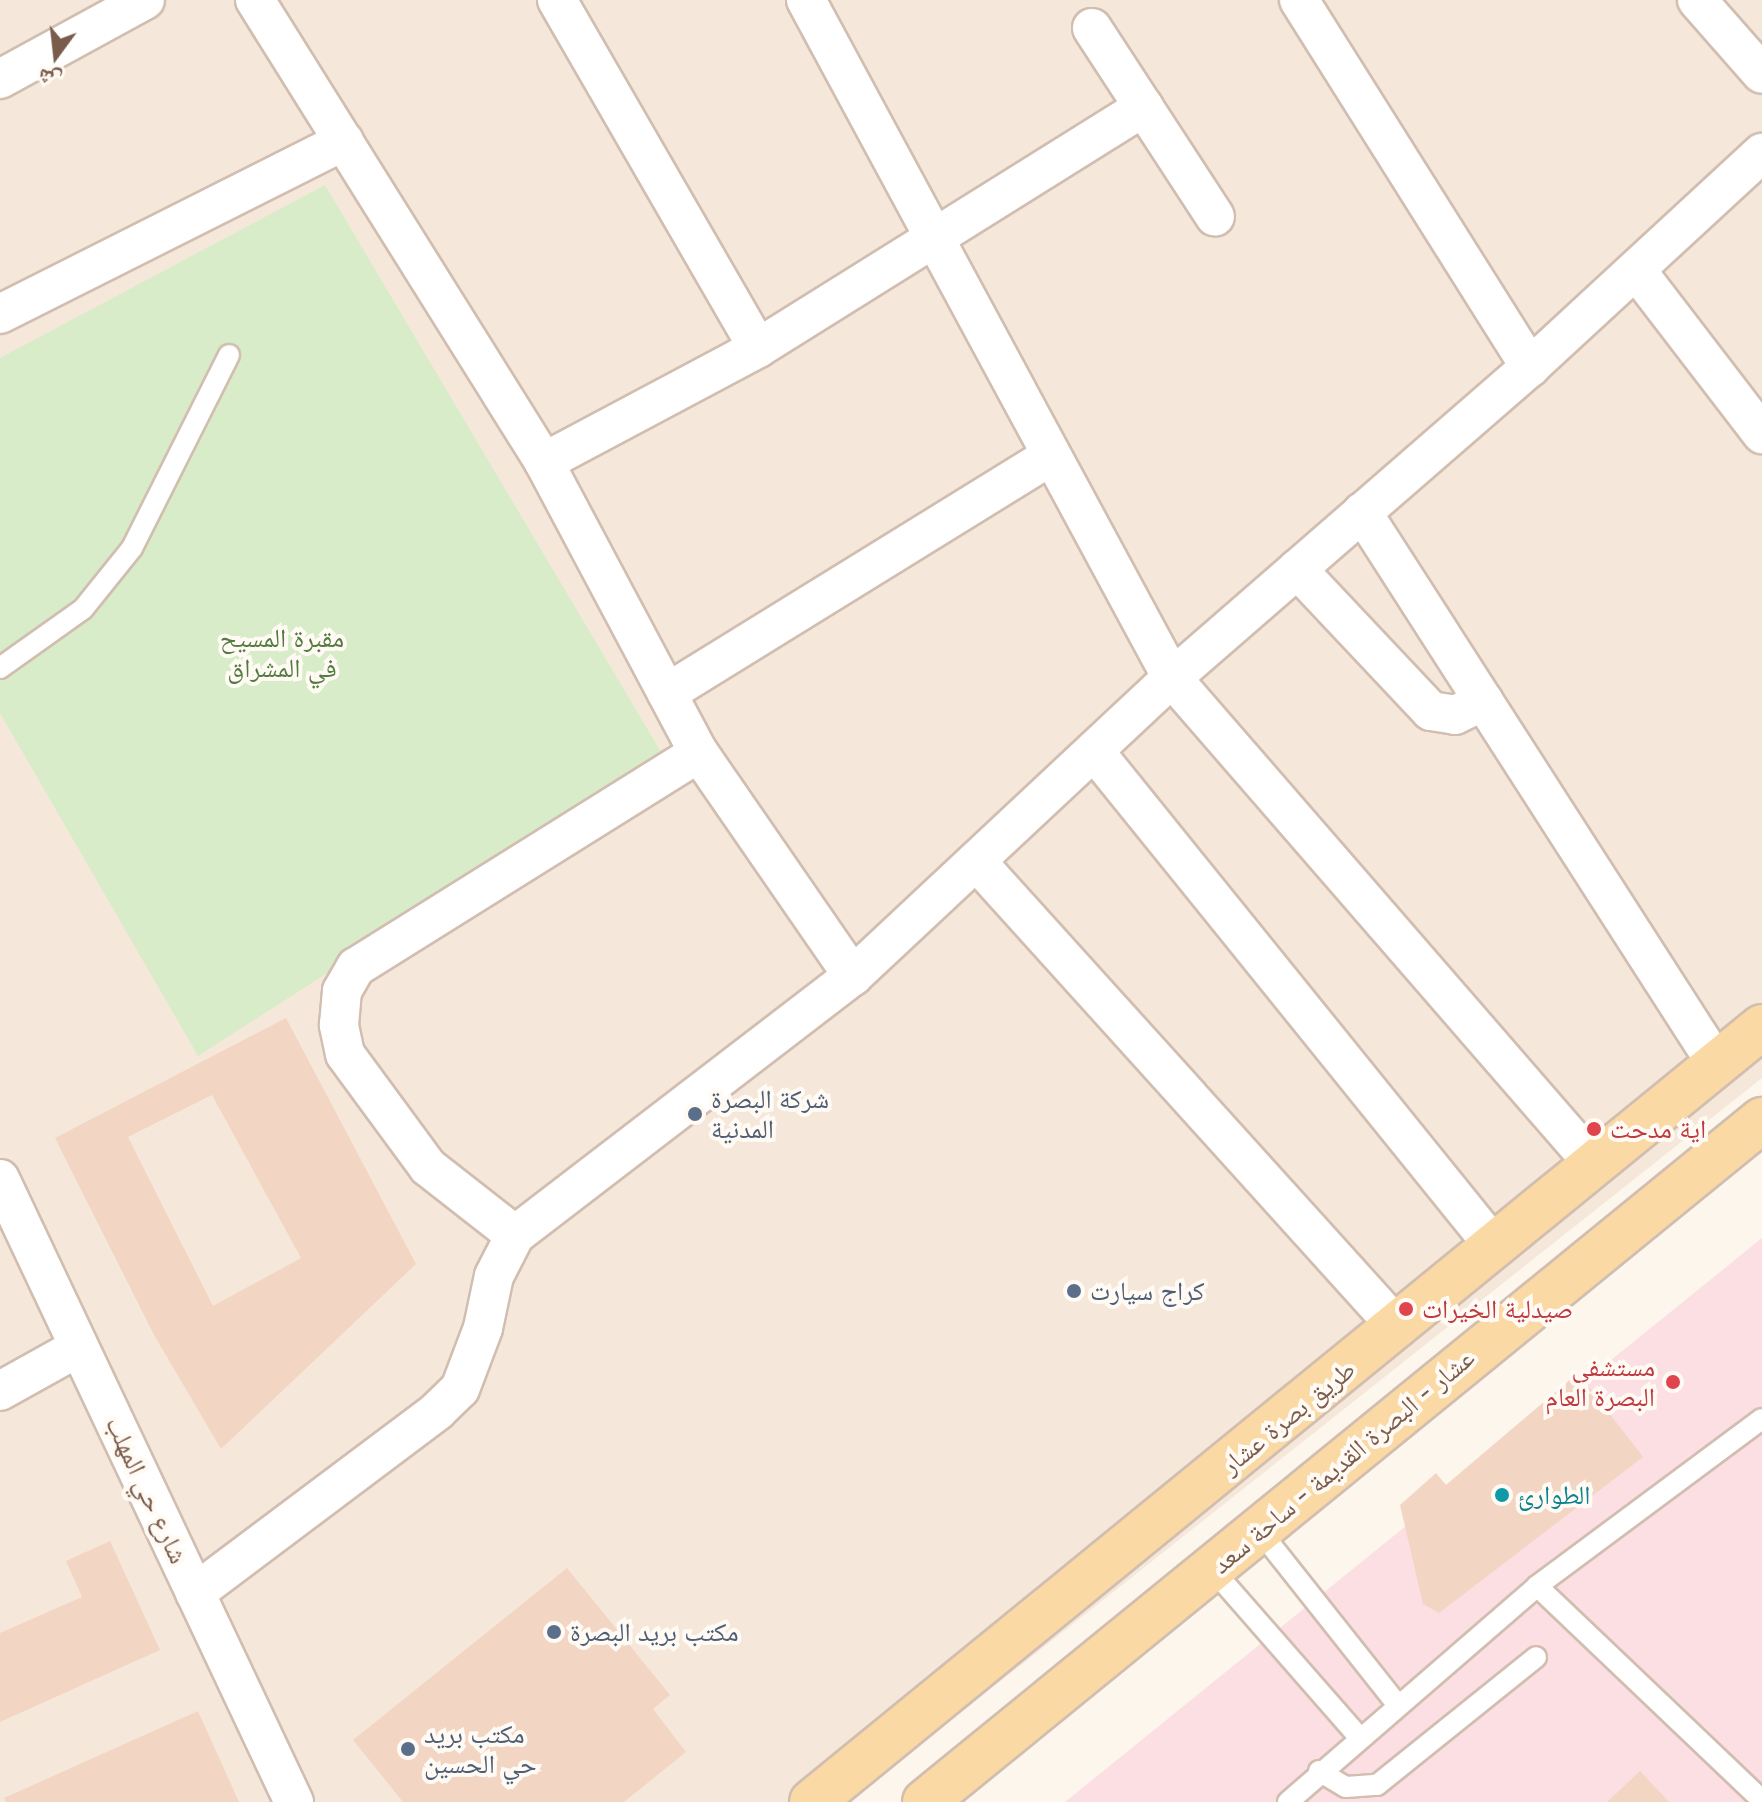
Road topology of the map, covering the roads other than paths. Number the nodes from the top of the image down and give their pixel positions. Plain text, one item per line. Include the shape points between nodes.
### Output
1 (145, 0) edge
2 (255, 0) edge
3 (557, 0) edge
4 (806, 0) edge
5 (1299, 0) edge
6 (1697, 0) edge
7 (1092, 28) dead end
8 (1762, 74) edge
9 (0, 79) edge
10 (1144, 107) junction
11 (344, 141) junction
12 (1762, 153) edge
13 (1215, 217) dead end
14 (933, 235) junction
15 (1636, 270) junction
16 (0, 314) edge
17 (758, 348) junction
18 (229, 355) dead end
19 (1530, 367) junction
20 (1762, 434) edge
21 (1051, 456) junction
22 (544, 462) junction
23 (1362, 512) junction
24 (1297, 569) junction
25 (0, 668) edge
26 (1172, 678) junction
27 (667, 693) junction
28 (1484, 701) junction
29 (1094, 751) junction
30 (699, 753) junction
31 (976, 861) junction
32 (853, 976) junction
33 (1762, 1027) edge
34 (1716, 1063) junction
35 (1762, 1120) edge
36 (1592, 1162) junction
37 (0, 1179) edge
38 (515, 1235) junction
39 (1494, 1246) junction
40 (1398, 1328) junction
41 (79, 1347) junction
42 (0, 1391) edge
43 (1762, 1419) edge
44 (1259, 1530) junction
45 (1212, 1569) junction
46 (1537, 1586) junction
47 (195, 1593) junction
48 (1536, 1657) dead end
49 (1397, 1704) junction
50 (1359, 1737) junction
51 (1319, 1771) junction
52 (1754, 1799) edge
53 (294, 1802) edge
54 (812, 1802) edge
55 (925, 1802) edge
56 (1288, 1802) edge

1 - 9 street
2 - 11 street
3 - 17 street
4 - 14 street
5 - 19 street
6 - 8 street
7 - 10 street
10 - 13 street
10 - 14 street
11 - 16 street
11 - 22 street
12 - 15 street
14 - 17 street
14 - 21 street
15 - 19 street
15 - 20 street
17 - 22 street
18 - 25 lane via 132,548 83,609
19 - 23 street
21 - 26 street
21 - 27 street
22 - 27 street
23 - 24 street
23 - 28 street
24 - 26 street
24 - 28 street via 1431,711 1455,715
26 - 29 street
26 - 36 street
27 - 30 street
28 - 34 street
29 - 31 street
29 - 39 street
30 - 32 street
30 - 38 street via 356,967 342,991 339,1025 345,1054 428,1167
31 - 32 street
31 - 40 street
32 - 38 street
33 - 34 main road, طريق بصرة عشار
34 - 36 main road, طريق بصرة عشار
35 - 44 main road, عشار - البصرة القديمة - ساحة سعد
36 - 39 main road, طريق بصرة عشار
37 - 41 street, شارع حي المهلب
38 - 47 street via 494,1276 483,1328 460,1389
39 - 40 main road, طريق بصرة عشار
40 - 54 main road, طريق بصرة عشار
41 - 42 street
41 - 47 street, شارع حي المهلب
43 - 46 lane
44 - 45 main road, عشار - البصرة القديمة - ساحة سعد
44 - 49 lane
45 - 50 lane
45 - 55 main road, عشار - البصرة القديمة - ساحة سعد
46 - 49 lane
46 - 52 lane
47 - 53 street, شارع حي المهلب
48 - 51 lane via 1377,1785 1346,1787
49 - 50 lane
50 - 51 lane
51 - 56 lane

